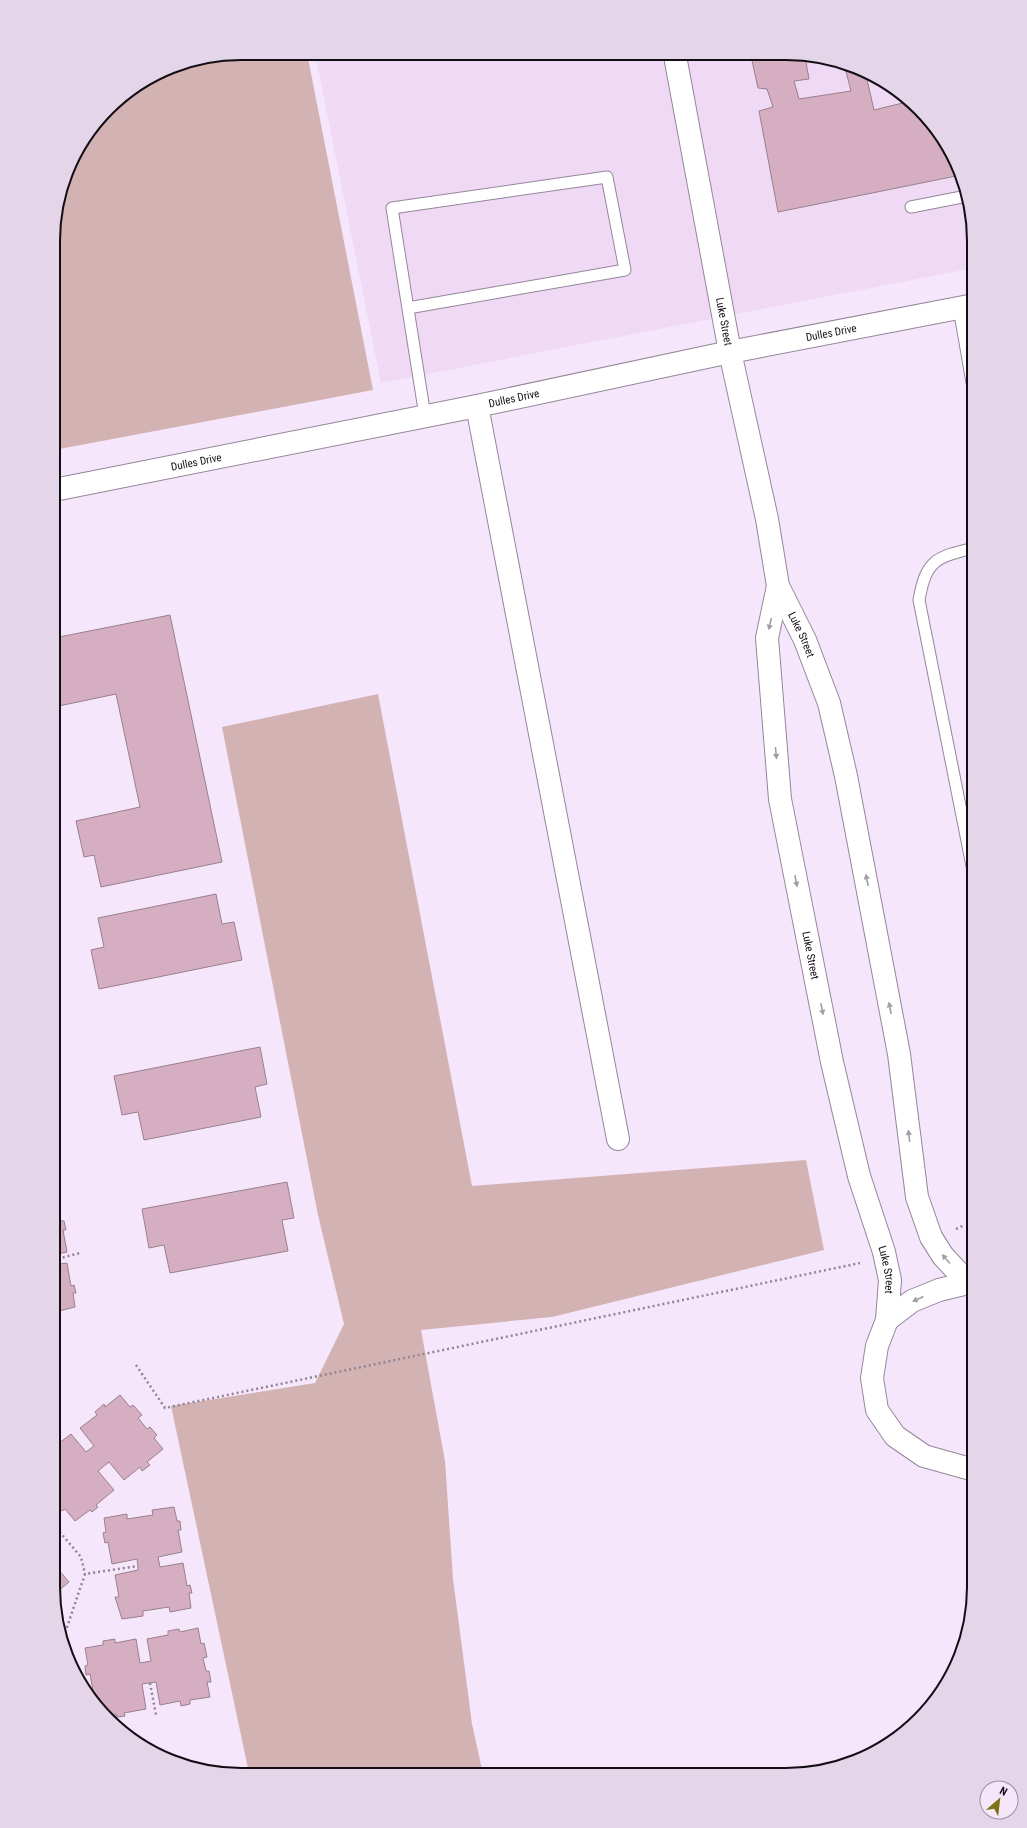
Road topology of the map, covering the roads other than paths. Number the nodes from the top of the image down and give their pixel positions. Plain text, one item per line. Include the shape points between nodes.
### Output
1 (676, 60) edge
2 (962, 197) edge
3 (911, 206) dead end
4 (967, 306) edge
5 (408, 308) junction
6 (730, 352) junction
7 (478, 406) junction
8 (425, 416) junction
9 (60, 489) edge
10 (967, 550) edge
11 (778, 586) junction
12 (967, 841) edge
13 (618, 1139) dead end
14 (967, 1280) edge
15 (967, 1285) edge
16 (888, 1320) junction
17 (967, 1466) edge

1 - 6 street, Luke Street
2 - 3 lane
4 - 6 street, Dulles Drive
5 - 5 lane via 392,208 607,177 625,270
5 - 8 lane
6 - 7 street, Dulles Drive
6 - 11 street, Luke Street via 767,520
7 - 8 street, Dulles Drive
7 - 13 street
8 - 9 street, Dulles Drive
10 - 12 lane via 947,554 930,567 922,582 919,600
14 -> 11 street, Luke Street via 943,1256 931,1237 917,1197 899,1054 846,776 829,703 805,640
11 -> 16 street, Luke Street via 767,638 780,799 832,1062 859,1176 884,1252 890,1280
15 -> 16 street, Luke Street via 939,1290 912,1301
16 - 17 street, Luke Street via 877,1346 872,1378 877,1410 895,1436 924,1456

